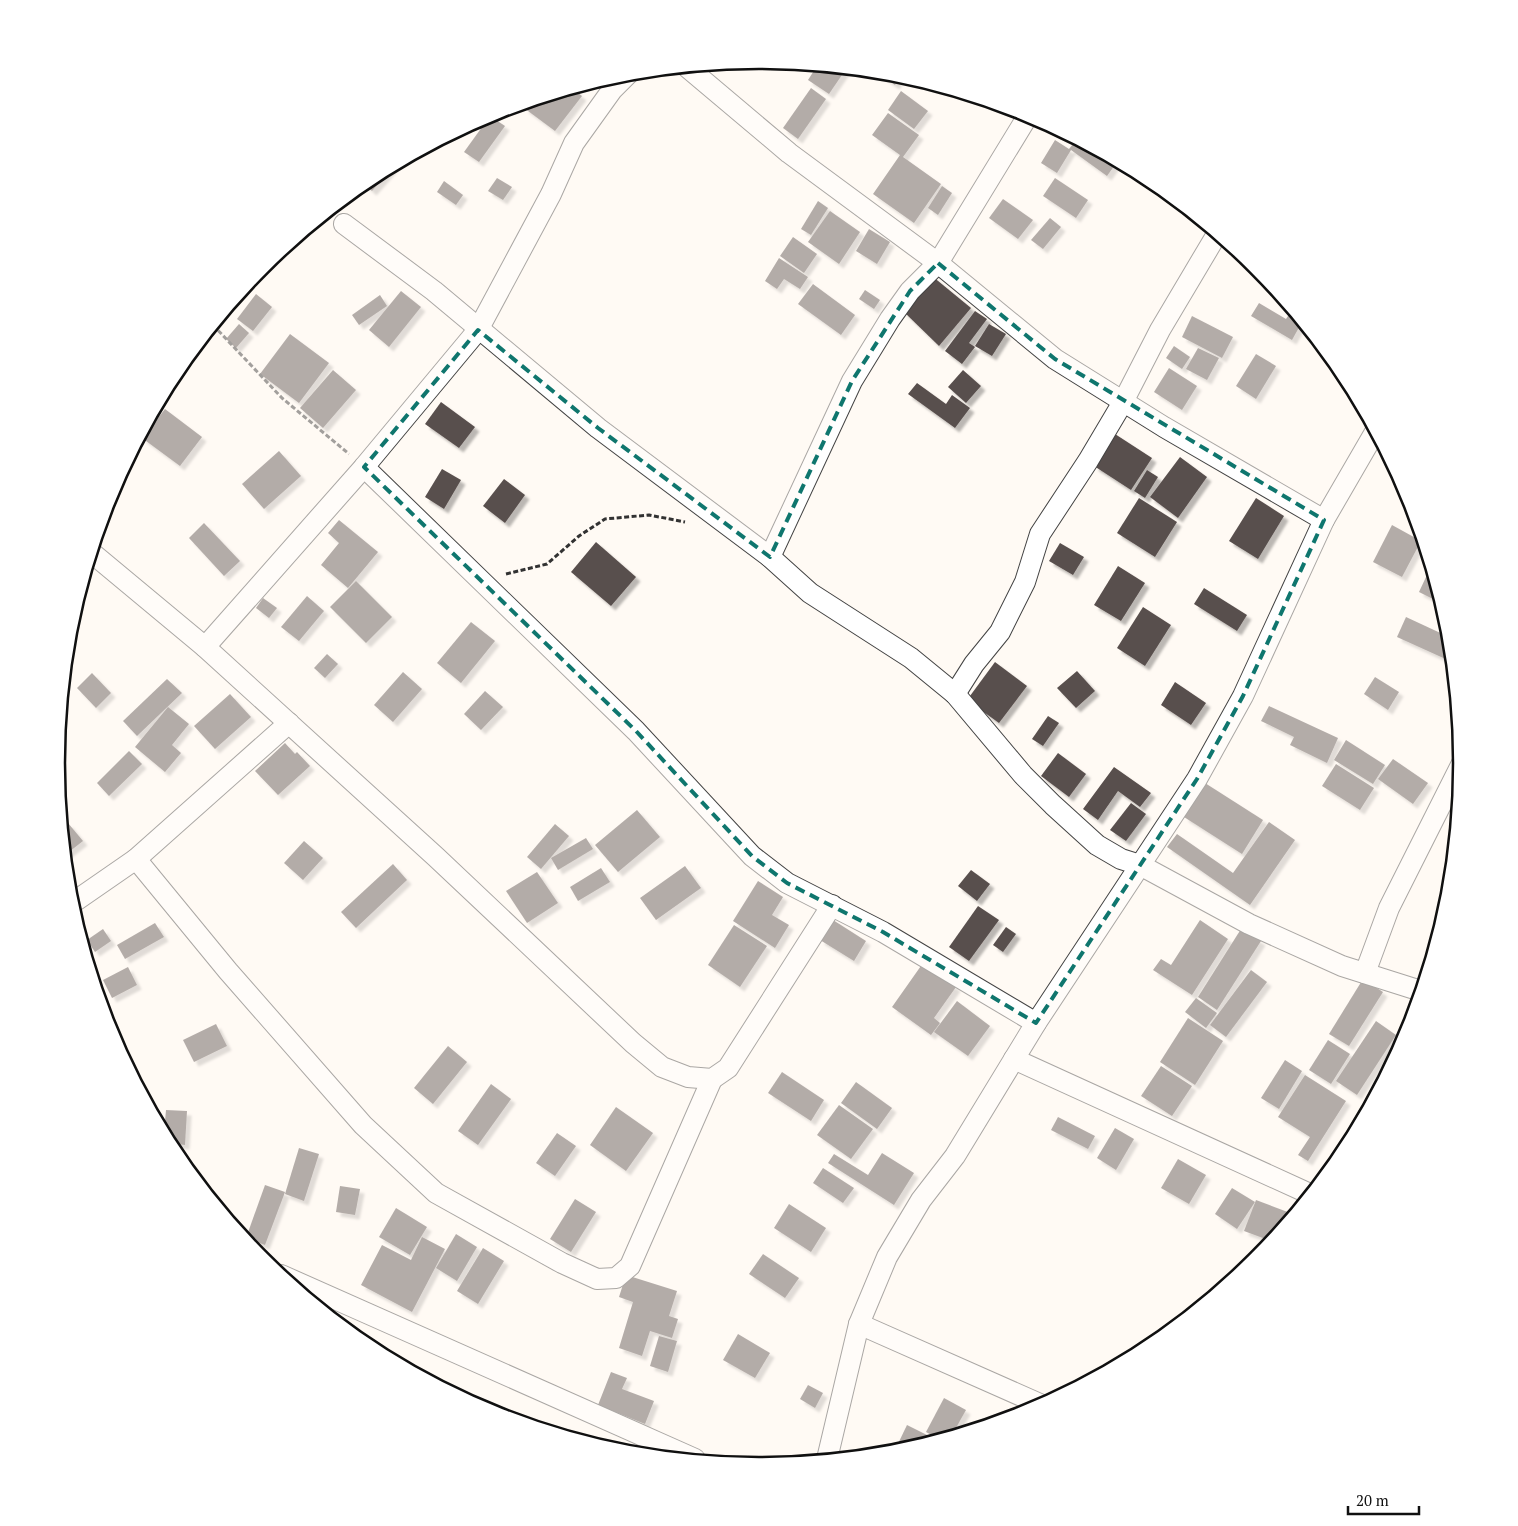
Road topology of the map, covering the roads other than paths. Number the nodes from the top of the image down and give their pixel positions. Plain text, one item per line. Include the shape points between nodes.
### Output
1 (693, 72) edge
2 (619, 83) edge
3 (1024, 122) edge
4 (344, 224) dead end
5 (1214, 239) edge
6 (938, 263) junction
7 (478, 330) junction
8 (1123, 402) junction
9 (1372, 438) edge
10 (364, 467) junction
11 (1324, 520) junction
12 (97, 556) edge
13 (770, 558) junction
14 (205, 647) junction
15 (955, 694) junction
16 (289, 723) junction
17 (1453, 782) edge
18 (136, 859) junction
19 (1140, 865) junction
20 (78, 899) edge
21 (832, 905) junction
22 (1365, 973) junction
23 (1415, 989) edge
24 (1036, 1023) junction
25 (1014, 1059) junction
26 (712, 1079) junction
27 (1305, 1192) edge
28 (299, 1283) edge
29 (859, 1324) junction
30 (1032, 1401) edge
31 (680, 1452) edge
32 (828, 1453) edge

1 - 6 street via 790,153
2 - 7 street via 574,143
3 - 6 street
4 - 7 street via 434,291
5 - 8 street via 1160,330
6 - 8 street via 1055,359
6 - 13 street via 910,290 852,381
7 - 10 street
7 - 13 street via 598,428
8 - 11 street
8 - 15 street via 1040,534 1025,582 1000,632
9 - 11 street
10 - 14 street
10 - 21 street via 636,731 752,856 787,883
11 - 19 street via 1243,696 1197,779
12 - 14 street
13 - 15 street via 810,593 911,658
14 - 16 street
15 - 19 street via 1023,775 1053,805 1097,845 1121,859
16 - 18 street
16 - 26 street via 633,1043 662,1067 688,1077
17 - 22 street via 1389,908
18 - 20 street
18 - 26 street via 228,972 363,1124 436,1193 597,1279 616,1278 630,1266
19 - 22 street via 1249,924 1342,966
19 - 24 street
21 - 24 street
21 - 26 street via 728,1068
22 - 23 street
24 - 25 street
25 - 27 street
25 - 29 street via 955,1156 921,1200 887,1257
28 - 31 street
29 - 30 street
29 - 32 street

